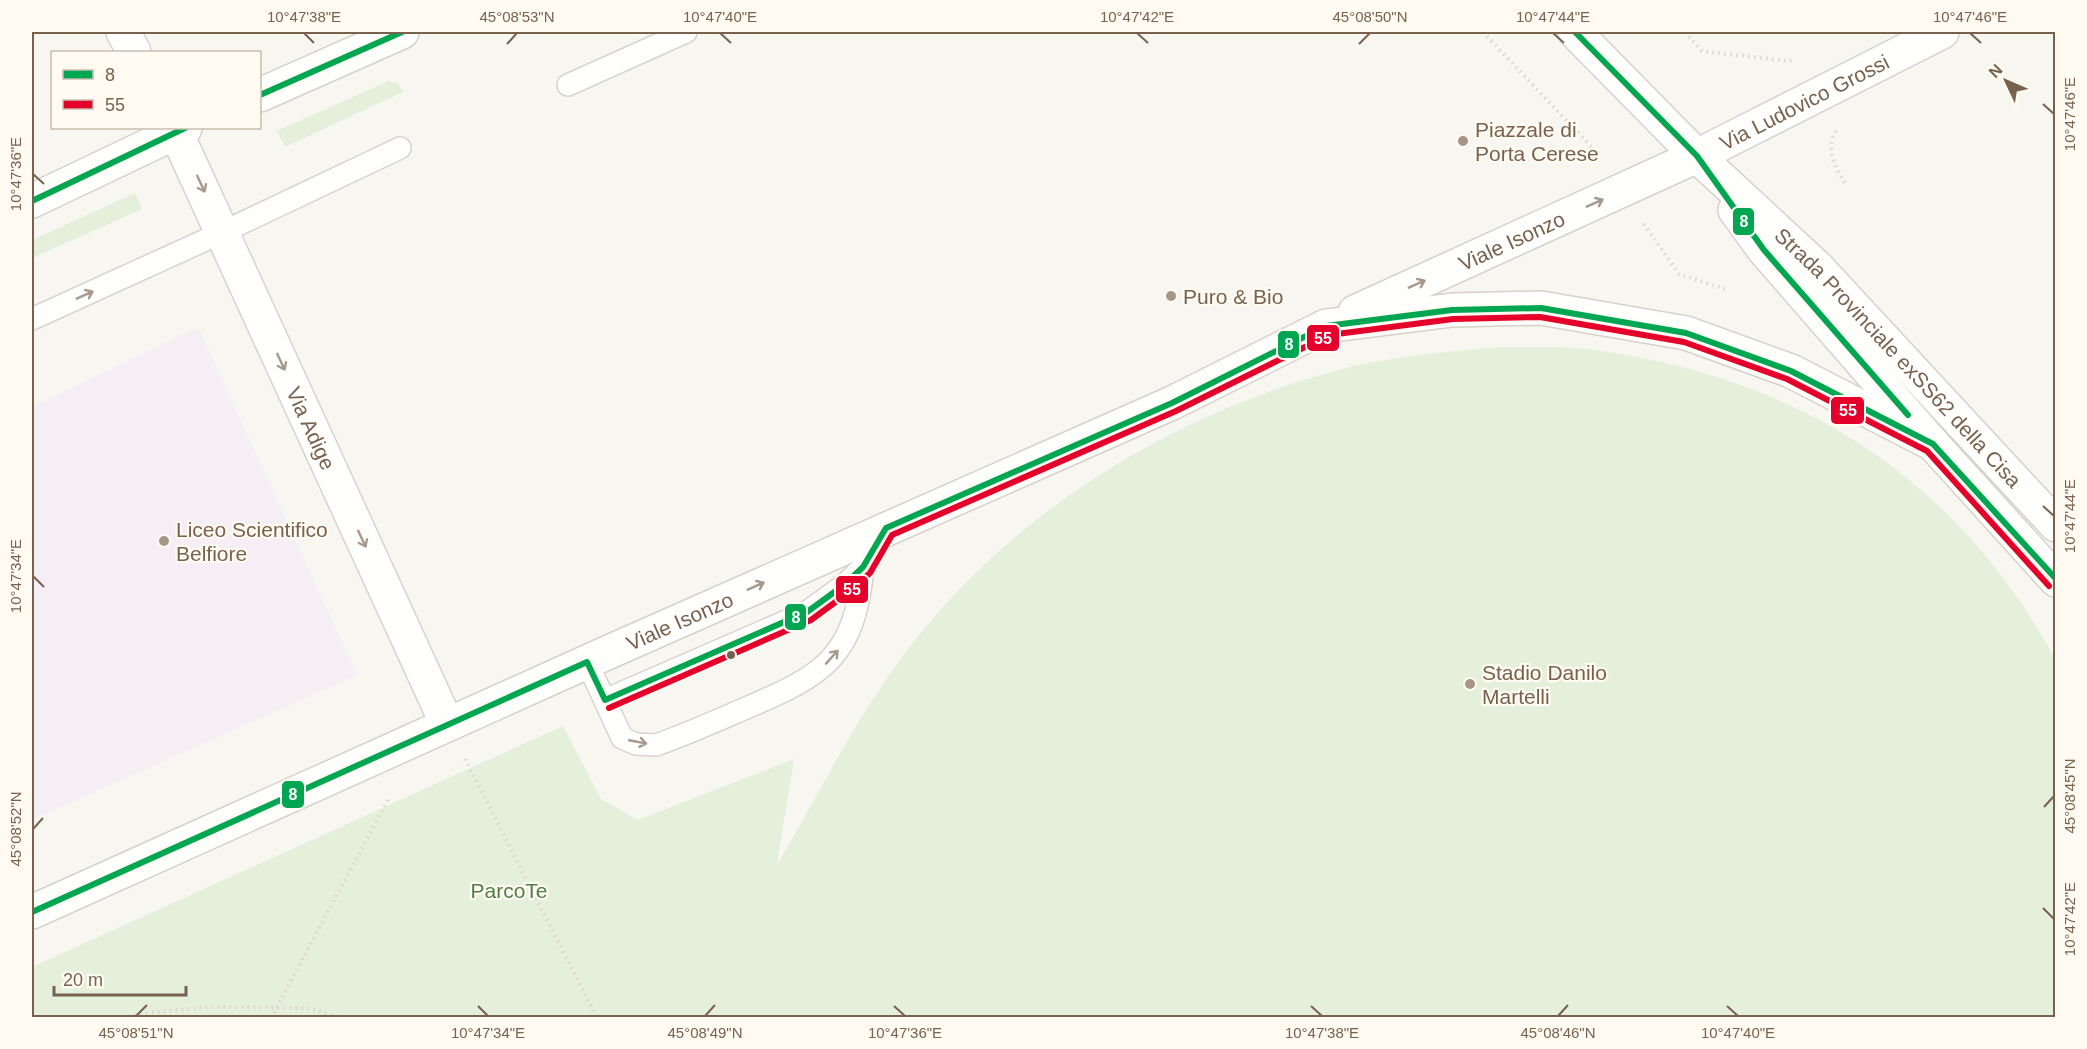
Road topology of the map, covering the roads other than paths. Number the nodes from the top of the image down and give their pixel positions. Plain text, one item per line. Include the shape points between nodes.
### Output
1 (123, 32) edge
2 (402, 32) edge
3 (686, 32) edge
4 (1942, 32) edge
5 (1579, 33) edge
6 (133, 51) edge
7 (300, 78) junction
8 (261, 84) edge
9 (568, 85) dead end
10 (261, 95) edge
11 (172, 129) edge
12 (174, 129) edge
13 (400, 148) dead end
14 (1698, 156) junction
15 (44, 196) edge
16 (223, 232) junction
17 (32, 319) edge
18 (1326, 326) junction
19 (1933, 444) junction
20 (2055, 525) edge
21 (886, 528) junction
22 (864, 567) junction
23 (2055, 580) edge
24 (587, 662) junction
25 (605, 700) junction
26 (447, 724) junction
27 (32, 912) edge

1 - 6 main road
2 - 7 main road
3 - 9 lane
4 - 14 main road, Via Ludovico Grossi
5 - 14 main road
7 - 8 main road via 274,77
7 - 10 main road
11 - 15 main road
12 -> 16 main road, Via Adige
13 - 16 lane
18 -> 14 main road, Viale Isonzo
14 - 19 main road, Strada Provinciale exSS62 della Cisa via 1764,250
14 - 20 main road, Strada Provinciale exSS62 della Cisa via 1817,267
17 -> 16 lane
16 -> 26 main road, Via Adige
18 - 19 main road, Viale Isonzo via 1452,310 1542,308 1686,333 1791,371
18 - 21 main road, Viale Isonzo via 1172,403
19 - 23 main road, Strada Provinciale exSS62 della Cisa
21 - 22 lane
24 -> 21 main road, Viale Isonzo
22 - 25 lane via 807,612
25 -> 22 lane via 622,738 636,744 656,745 785,692 808,679 837,652 855,619
24 - 25 lane
24 - 26 main road, Viale Isonzo
26 - 27 main road, Viale Isonzo

